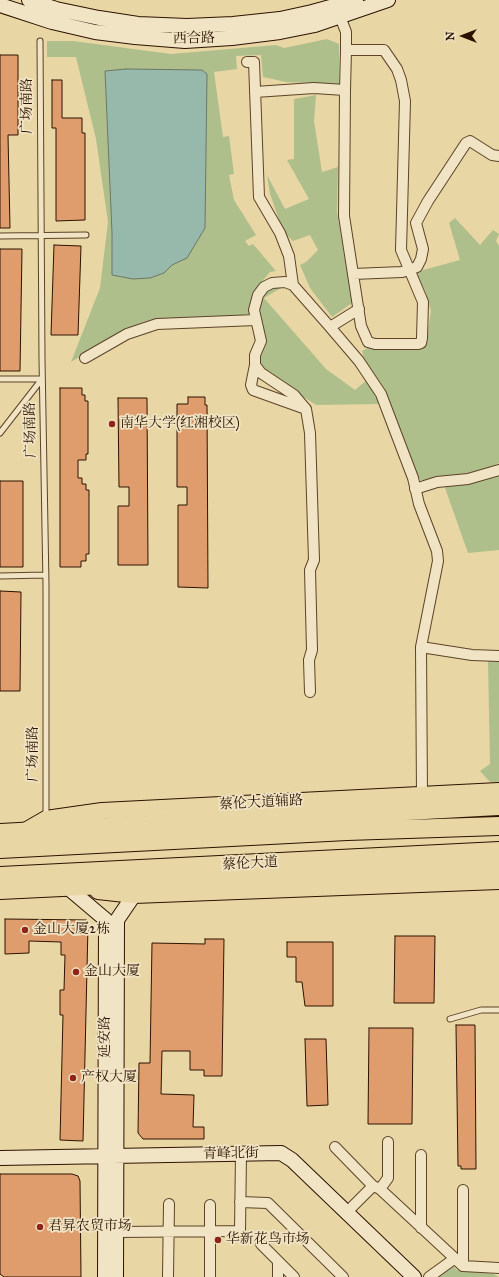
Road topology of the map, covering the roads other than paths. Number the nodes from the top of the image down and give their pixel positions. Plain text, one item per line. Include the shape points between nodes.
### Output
1 (28, 0) edge
2 (356, 0) edge
3 (388, 0) edge
4 (0, 5) edge
5 (338, 12) junction
6 (40, 41) dead end
7 (346, 50) junction
8 (247, 62) dead end
9 (345, 90) junction
10 (255, 92) junction
11 (499, 156) edge
12 (86, 235) dead end
13 (0, 236) edge
14 (41, 236) junction
15 (410, 270) junction
16 (353, 274) junction
17 (294, 285) junction
18 (359, 310) junction
19 (256, 320) junction
20 (330, 327) junction
21 (85, 358) dead end
22 (255, 365) junction
23 (42, 379) junction
24 (0, 380) edge
25 (306, 409) junction
26 (0, 432) edge
27 (499, 470) edge
28 (415, 489) junction
29 (46, 575) junction
30 (0, 576) edge
31 (422, 647) junction
32 (499, 656) edge
33 (310, 692) dead end
34 (499, 791) edge
35 (422, 795) junction
36 (499, 806) edge
37 (46, 819) junction
38 (499, 826) edge
39 (27, 830) junction
40 (0, 833) edge
41 (0, 849) edge
42 (499, 851) edge
43 (499, 866) edge
44 (0, 876) edge
45 (499, 882) edge
46 (67, 887) junction
47 (0, 890) edge
48 (134, 895) junction
49 (499, 1010) edge
50 (450, 1019) dead end
51 (388, 1142) dead end
52 (335, 1147) dead end
53 (241, 1154) junction
54 (111, 1156) junction
55 (421, 1156) dead end
56 (0, 1158) edge
57 (376, 1188) junction
58 (463, 1190) dead end
59 (240, 1202) junction
60 (169, 1204) dead end
61 (210, 1205) dead end
62 (347, 1212) junction
63 (421, 1228) junction
64 (210, 1231) junction
65 (116, 1232) junction
66 (169, 1232) junction
67 (261, 1244) dead end
68 (454, 1259) junction
69 (278, 1261) junction
70 (463, 1266) junction
71 (499, 1268) edge
72 (105, 1277) edge
73 (116, 1277) edge
74 (168, 1277) edge
75 (210, 1277) edge
76 (278, 1277) edge
77 (294, 1277) edge
78 (343, 1277) edge
79 (414, 1277) edge
80 (429, 1277) edge

1 - 5 main road, 西合路 via 99,18 138,24 187,26 233,24
2 - 5 main road, 西合路
3 - 5 main road, 西合路
4 - 5 main road, 西合路 via 52,22 95,32 185,41 280,32 315,25
5 - 7 street via 346,32
6 - 14 lane, 广场南路
7 - 9 street
7 - 15 street via 384,50 401,80 405,101 401,250
8 - 10 street via 254,62
9 - 10 street via 314,88
9 - 16 street via 344,216
10 - 17 street via 259,198 280,233 289,256
11 - 15 street via 492,155 470,141 466,143 416,223 423,249 422,259 417,267
12 - 14 lane
13 - 14 lane
14 - 23 lane, 广场南路
15 - 16 street
15 - 18 street via 423,302 421,342 368,342 361,326
16 - 18 street
17 - 19 street via 285,282 264,287 258,295 254,310
17 - 20 street
18 - 20 street
19 - 21 street via 156,324 127,334
19 - 22 street via 261,341 255,355
20 - 28 street via 359,361 381,394
22 - 25 street via 261,373 294,395
22 - 25 street via 251,385 253,390
23 - 24 lane
23 - 26 lane
23 - 29 lane, 广场南路
25 - 33 street via 312,455 314,560 310,570
27 - 28 street
28 - 31 street via 438,551
29 - 30 lane
29 - 37 lane, 广场南路
31 - 32 street via 472,655
31 - 35 street
34 - 35 main road, 蔡伦大道辅路
35 - 37 main road, 蔡伦大道辅路 via 102,811
36 - 39 highway
37 - 39 main road, 蔡伦大道辅路
38 - 41 highway, 蔡伦大道
39 - 40 highway
42 - 44 highway, 蔡伦大道
43 - 46 highway
45 - 48 main road
46 - 47 highway
46 - 48 main road
46 - 54 main road, 延安路 via 106,920
48 - 54 main road, 延安路 via 117,920
49 - 50 lane via 481,1010
51 - 57 street via 388,1178
52 - 57 street
53 - 54 main road, 青峰北街
53 - 59 street
53 - 62 main road, 青峰北街 via 280,1153 292,1160
54 - 56 main road, 青峰北街
54 - 65 main road, 延安路
54 - 72 main road, 延安路
55 - 63 street
57 - 62 street
57 - 63 street
58 - 70 street
59 - 64 street via 240,1231
59 - 78 street via 268,1203
60 - 66 street
61 - 64 street
62 - 79 main road, 青峰北街
63 - 68 street
64 - 66 street
64 - 75 street
65 - 66 street
65 - 73 main road, 延安路
66 - 74 street
67 - 69 street
68 - 70 street
68 - 80 street
69 - 76 street
69 - 77 street
70 - 71 street

